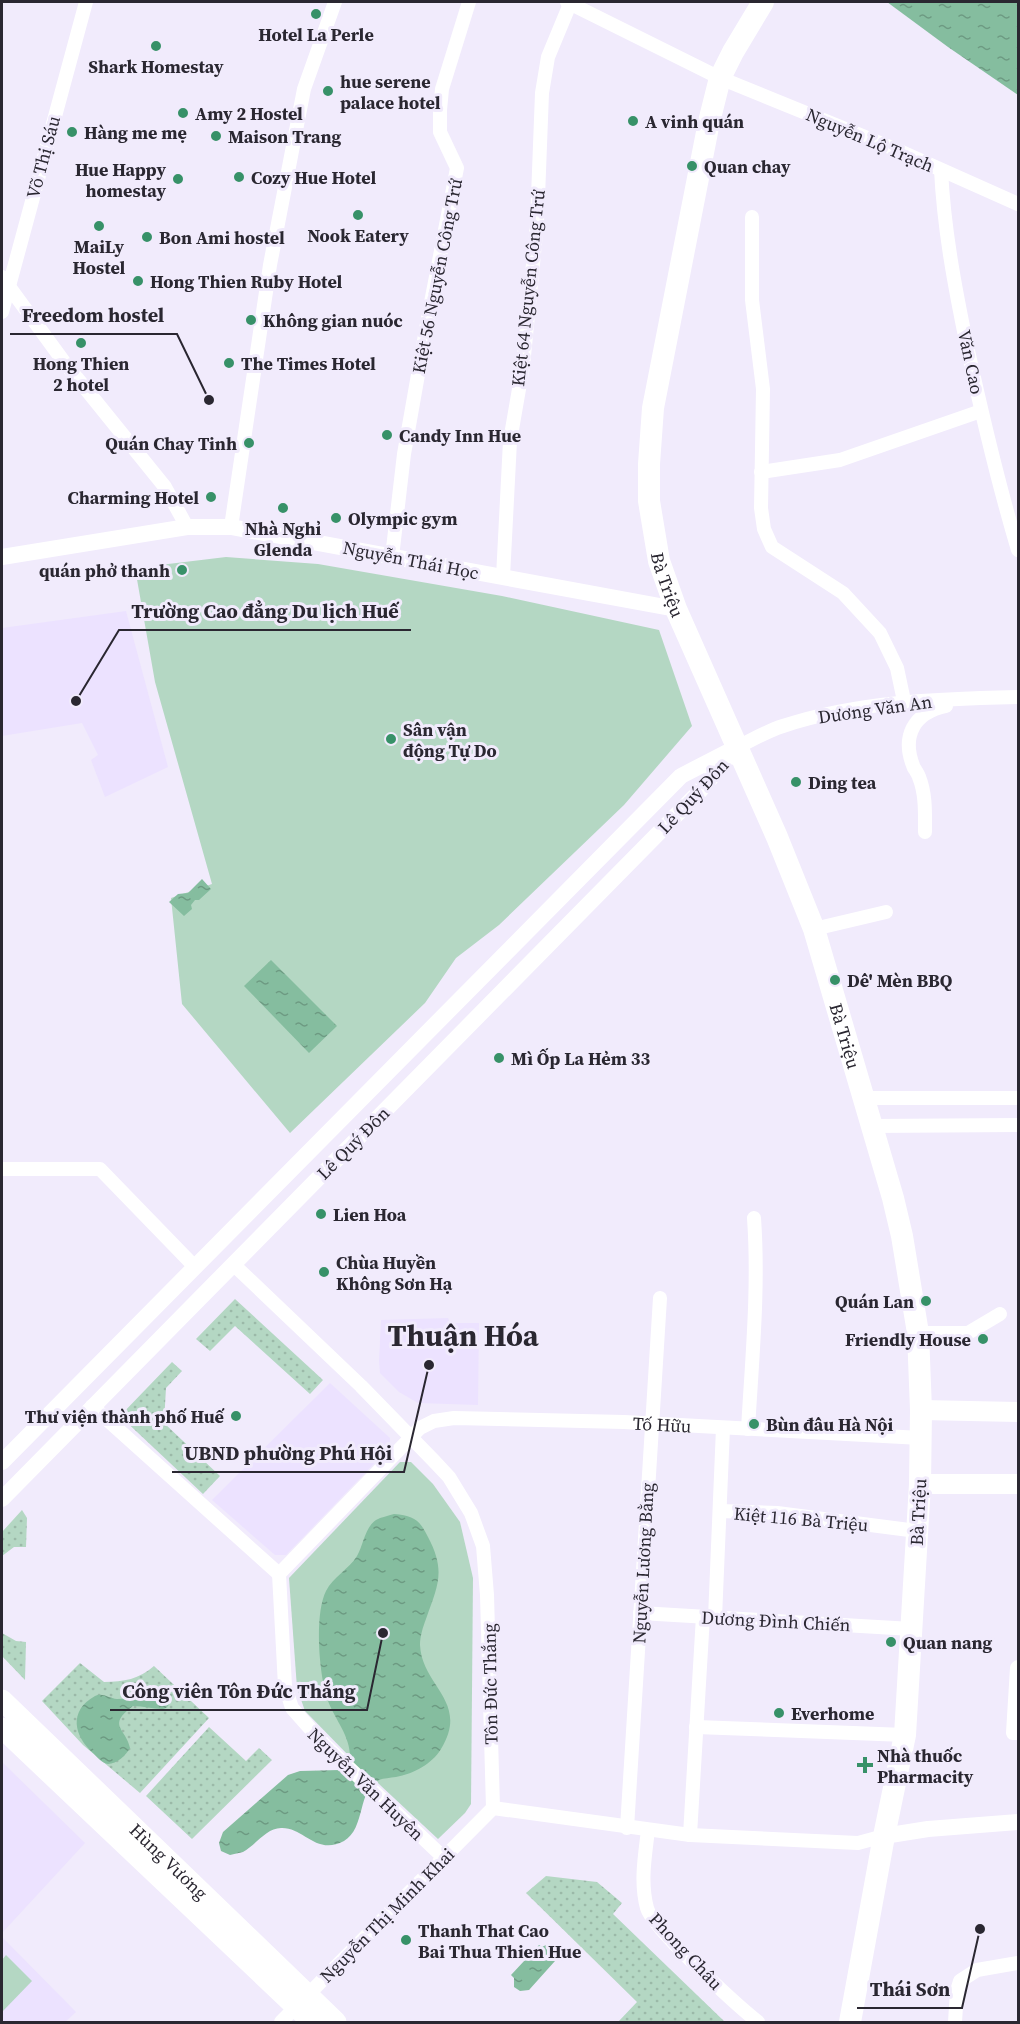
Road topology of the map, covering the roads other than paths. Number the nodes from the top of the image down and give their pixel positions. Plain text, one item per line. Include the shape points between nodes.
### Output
1 (86, 2) edge
2 (336, 2) edge
3 (469, 2) edge
4 (568, 2) edge
5 (761, 4) edge
6 (720, 78) junction
7 (941, 170) junction
8 (1018, 204) edge
9 (752, 217) dead end
10 (6, 282) edge
11 (2, 312) edge
12 (981, 411) junction
13 (761, 472) junction
14 (188, 527) junction
15 (231, 527) junction
16 (1018, 550) edge
17 (2, 557) edge
18 (392, 557) junction
19 (503, 577) junction
20 (676, 609) junction
21 (1018, 697) edge
22 (971, 698) junction
23 (904, 701) junction
24 (737, 747) junction
25 (925, 832) dead end
26 (886, 912) dead end
27 (814, 929) junction
28 (481, 977) junction
29 (500, 994) junction
30 (863, 1098) junction
31 (1018, 1098) edge
32 (1018, 1125) edge
33 (870, 1126) junction
34 (2, 1169) edge
35 (754, 1218) dead end
36 (215, 1247) junction
37 (233, 1264) junction
38 (195, 1267) junction
39 (660, 1298) dead end
40 (1000, 1314) dead end
41 (918, 1333) junction
42 (92, 1406) junction
43 (921, 1410) junction
44 (1018, 1412) edge
45 (651, 1424) junction
46 (723, 1428) junction
47 (748, 1429) junction
48 (411, 1437) junction
49 (921, 1438) junction
50 (2, 1462) edge
51 (19, 1481) junction
52 (920, 1484) junction
53 (1018, 1484) edge
54 (2, 1499) edge
55 (720, 1511) junction
56 (917, 1531) junction
57 (279, 1574) junction
58 (640, 1612) junction
59 (709, 1617) junction
60 (912, 1629) junction
61 (1018, 1667) edge
62 (2, 1700) edge
63 (696, 1727) junction
64 (2, 1728) edge
65 (1018, 1733) edge
66 (905, 1735) junction
67 (493, 1808) junction
68 (1018, 1822) edge
69 (627, 1828) junction
70 (648, 1830) junction
71 (690, 1835) junction
72 (884, 1836) junction
73 (444, 1858) junction
74 (1018, 1963) edge
75 (302, 2001) junction
76 (281, 2022) edge
77 (312, 2022) edge
78 (336, 2022) edge
79 (758, 2022) edge
80 (850, 2022) edge
81 (956, 2022) edge

1 - 10 street, Võ Thị Sáu
2 - 15 street via 304,89 270,265
3 - 18 street, Kiệt 56 Nguyễn Công Trứ via 442,89 440,132 458,168 404,454
4 - 6 street, Nguyễn Lộ Trạch
4 - 19 street, Kiệt 64 Nguyễn Công Trứ via 548,57 542,93 537,223 523,366 510,441
5 - 6 highway, Bà Triệu
6 - 7 street, Nguyễn Lộ Trạch
6 - 20 highway, Bà Triệu via 653,408 649,501 659,561
7 - 8 street, Nguyễn Lộ Trạch
7 - 12 street, Văn Cao via 956,294
9 - 13 street via 752,300 763,389
10 - 11 street, Võ Thị Sáu
10 - 14 street via 64,362 165,487
12 - 13 street via 840,460
12 - 16 street, Văn Cao
13 - 23 street via 764,529 772,547 843,593 880,633 897,668
14 - 15 street, Nguyễn Thái Học
14 - 17 street, Nguyễn Thái Học
15 - 18 street, Nguyễn Thái Học
18 - 19 street, Nguyễn Thái Học
19 - 20 street, Nguyễn Thái Học
20 - 24 highway, Bà Triệu
21 - 22 street, Dương Văn An
22 - 23 street, Dương Văn An
22 - 25 street via 931,709 920,716 909,737 925,807
23 - 24 street, Dương Văn An via 837,710 780,726
24 - 27 highway, Bà Triệu
24 - 28 street, Lê Quý Đôn via 681,776
24 - 29 street, Lê Quý Đôn via 700,792
26 - 27 street
27 - 30 highway, Bà Triệu
28 - 29 street
28 - 36 street, Lê Quý Đôn
29 - 37 street, Lê Quý Đôn
30 - 31 street
30 - 33 highway, Bà Triệu
32 - 33 street
33 - 41 highway, Bà Triệu via 902,1236
34 - 38 street via 100,1169
35 - 47 street via 755,1303
36 - 37 street
36 - 38 street, Lê Quý Đôn
37 - 42 street, Lê Quý Đôn
37 - 48 street, Tôn Đức Thắng
38 - 50 street, Lê Quý Đôn
39 - 45 street, Nguyễn Lương Bằng
40 - 41 street via 968,1333
41 - 43 highway, Bà Triệu
42 - 51 street, Lê Quý Đôn
42 - 57 street
43 - 44 main road
43 - 49 highway, Bà Triệu
45 - 46 street, Tố Hữu
45 - 48 street, Tố Hữu via 444,1418 420,1428
45 - 58 street, Nguyễn Lương Bằng
46 - 47 street, Tố Hữu
46 - 55 street
47 - 49 street, Tố Hữu
48 - 57 street
48 - 67 street, Tôn Đức Thắng via 449,1477 471,1513 483,1546
49 - 52 highway, Bà Triệu
50 - 51 street
51 - 54 street, Lê Quý Đôn
52 - 53 main road
52 - 56 highway, Bà Triệu
55 - 56 street, Kiệt 116 Bà Triệu via 777,1513
55 - 59 street, Kiệt 116 Bà Triệu
56 - 60 highway, Bà Triệu
57 - 73 street, Nguyễn Văn Huyên via 285,1686 292,1708 345,1765
58 - 59 street, Dương Đình Chiến
58 - 69 street, Nguyễn Lương Bằng
59 - 60 street, Dương Đình Chiến
59 - 63 street, Kiệt 116 Bà Triệu
60 - 66 highway, Bà Triệu
61 - 65 street via 1013,1732
62 - 75 main road, Hùng Vương
63 - 66 street
63 - 71 street, Kiệt 116 Bà Triệu
64 - 75 main road, Hùng Vương
66 - 72 highway, Bà Triệu
67 - 69 street
67 - 73 street, Nguyễn Thị Minh Khai
68 - 72 street
69 - 70 street
70 - 71 street
70 - 79 street, Phong Châu via 643,1871 647,1911
71 - 72 street via 858,1843
72 - 80 highway, Bà Triệu
73 - 75 street, Nguyễn Thị Minh Khai
74 - 81 street via 976,1970 960,1981
75 - 76 street, Nguyễn Thị Minh Khai
75 - 77 main road, Hùng Vương
75 - 78 main road, Hùng Vương

